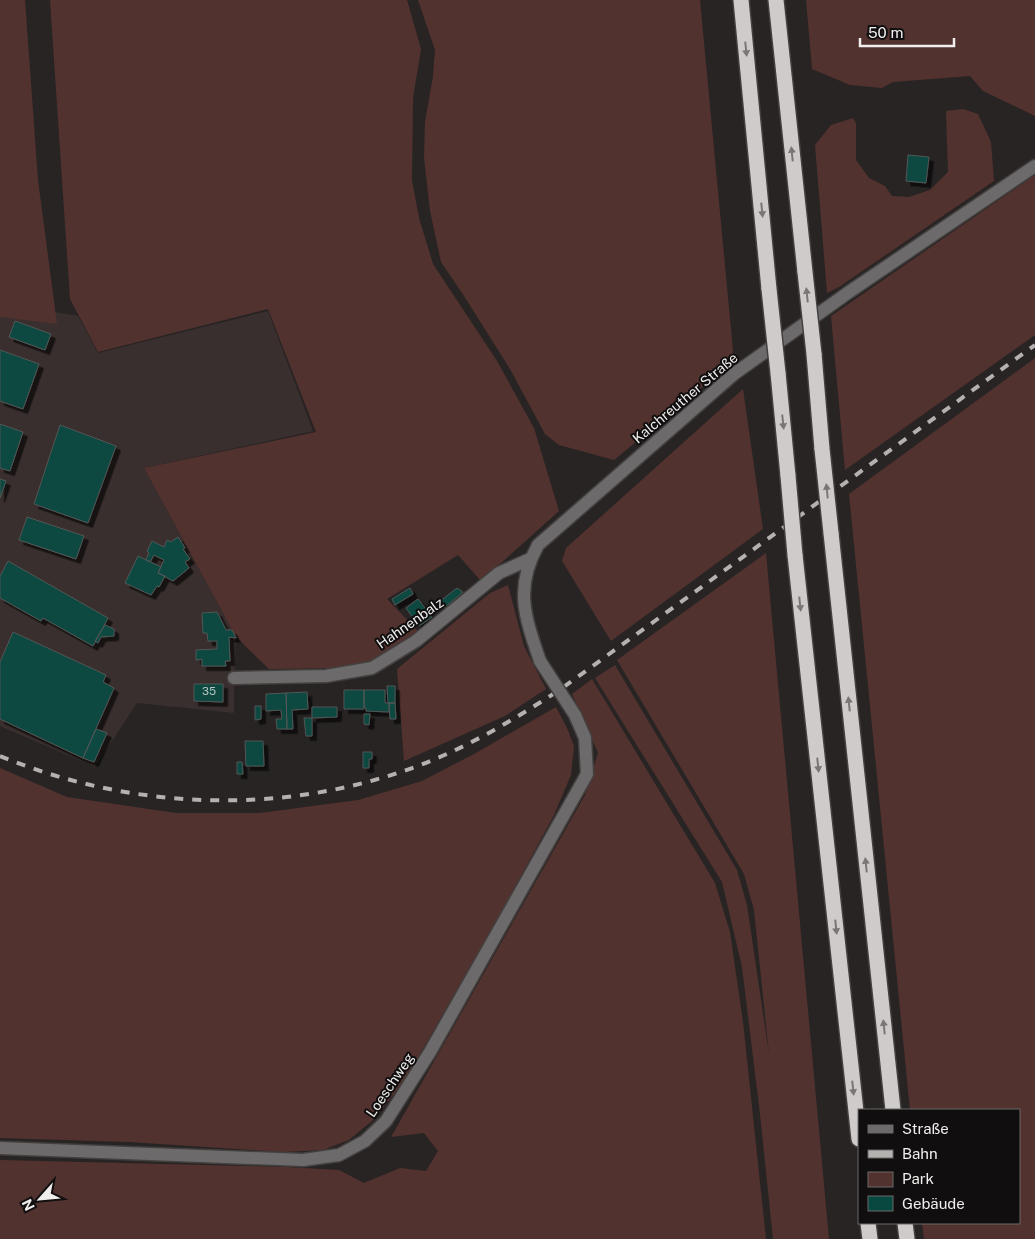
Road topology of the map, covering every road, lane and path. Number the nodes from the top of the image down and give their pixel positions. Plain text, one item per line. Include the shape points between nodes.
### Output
1 (741, 0) edge
2 (776, 0) edge
3 (1035, 166) edge
4 (530, 559) junction
5 (234, 678) dead end
6 (587, 774) joint
7 (893, 1109) edge
8 (858, 1130) edge
9 (0, 1148) edge
10 (868, 1224) edge
11 (905, 1224) edge
12 (870, 1239) edge
13 (906, 1239) edge

1 -> 8 highway, bridge via 795,555
7 -> 2 highway, bridge
3 - 4 street, Kalchreuther Straße via 734,374 538,544
4 - 5 street, Hahnenbalz via 499,573 416,641 372,668 326,676
4 - 6 street, Kalchreuther Straße, bridge via 524,585 524,611 540,661 586,738
6 - 9 street, Loeschweg via 430,1052 386,1121 365,1141 339,1155 303,1160
10 - 12 highway
11 - 13 highway

